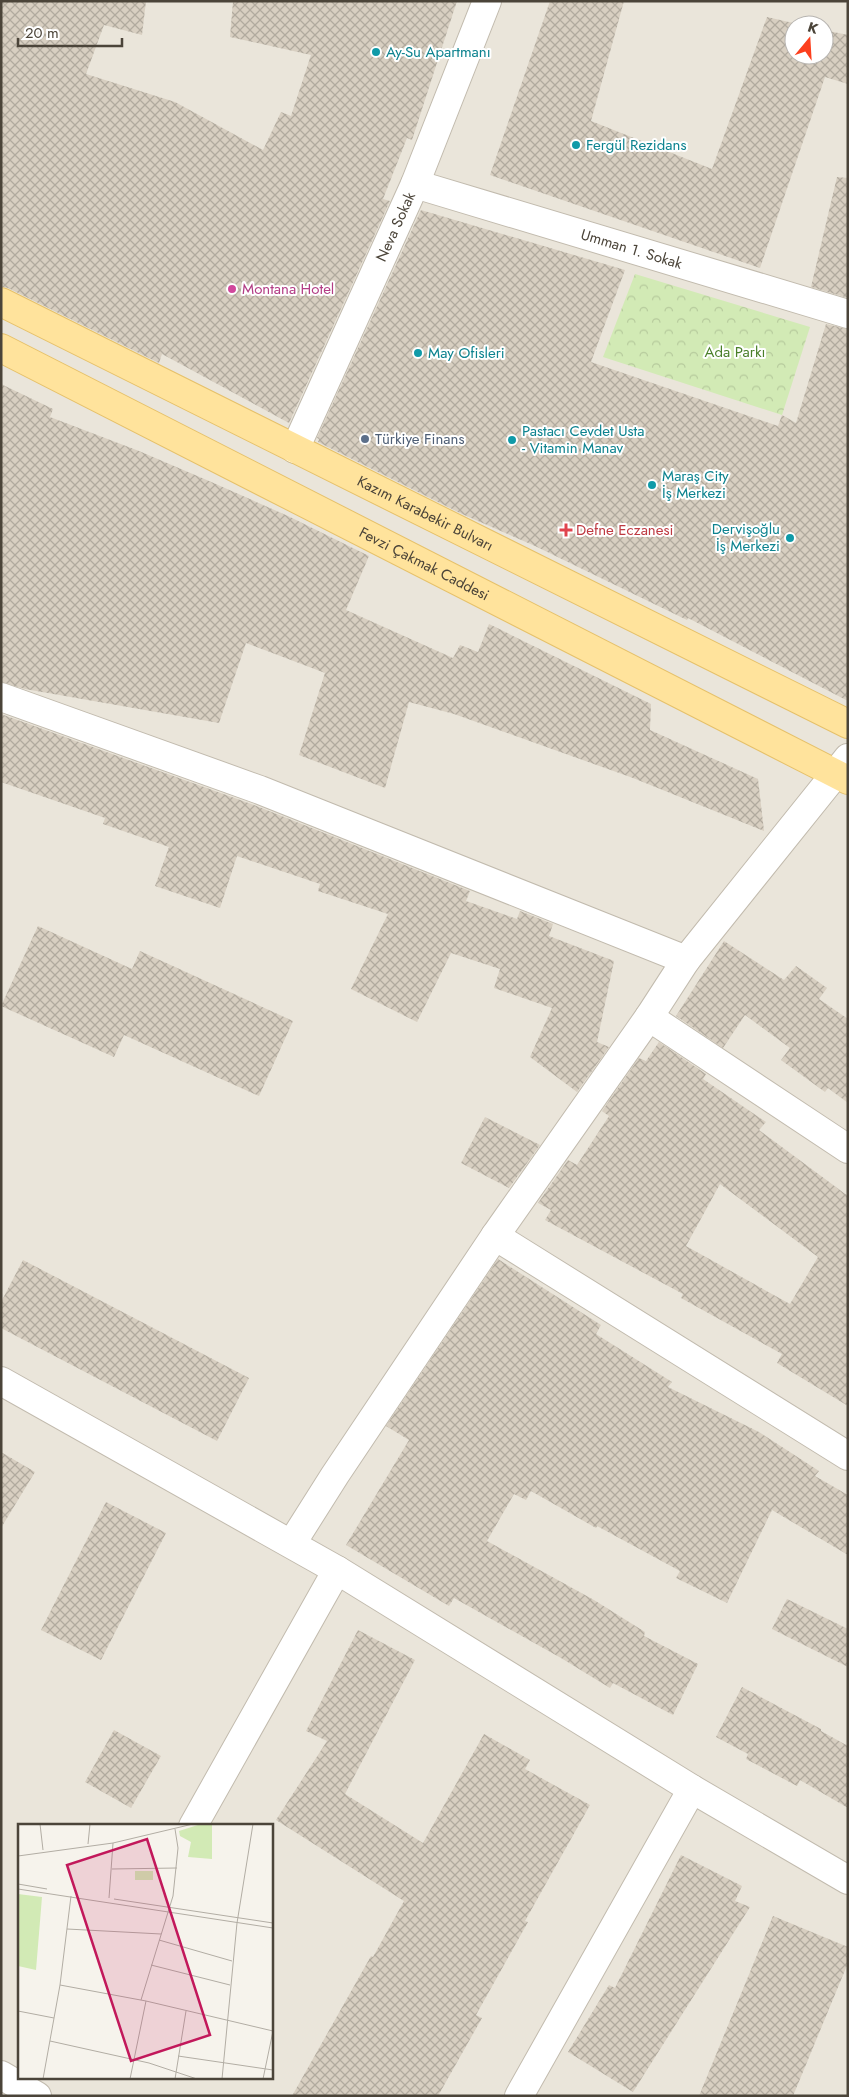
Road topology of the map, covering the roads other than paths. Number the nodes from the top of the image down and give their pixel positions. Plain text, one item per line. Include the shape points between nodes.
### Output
1 (488, 1) edge
2 (415, 184) junction
3 (1, 302) edge
4 (848, 314) edge
5 (1, 348) edge
6 (295, 449) junction
7 (1, 697) edge
8 (848, 724) edge
9 (844, 771) edge
10 (686, 960) junction
11 (648, 1017) junction
12 (848, 1149) edge
13 (495, 1236) junction
14 (1, 1381) edge
15 (848, 1456) edge
16 (292, 1543) junction
17 (338, 1570) junction
18 (692, 1789) junction
19 (195, 1824) edge
20 (848, 1880) edge
21 (1, 2075) edge
22 (51, 2080) edge
23 (37, 2096) edge
24 (42, 2096) edge
25 (519, 2096) edge

1 - 2 street, Neva Sokak
2 - 4 street, Umman 1. Sokak
2 - 6 street, Neva Sokak
3 - 6 main road, Kazım Karabekir Bulvarı
5 - 9 main road, Fevzi Çakmak Caddesi
6 - 8 main road, Kazım Karabekir Bulvarı
7 - 10 street via 260,790
9 - 10 street
10 - 11 street
11 - 12 street
11 - 13 street
13 - 15 street
13 - 16 street
14 - 16 street
16 - 17 street
17 - 18 street
17 - 19 street
18 - 20 street
18 - 25 street
21 - 23 street
22 - 24 street

